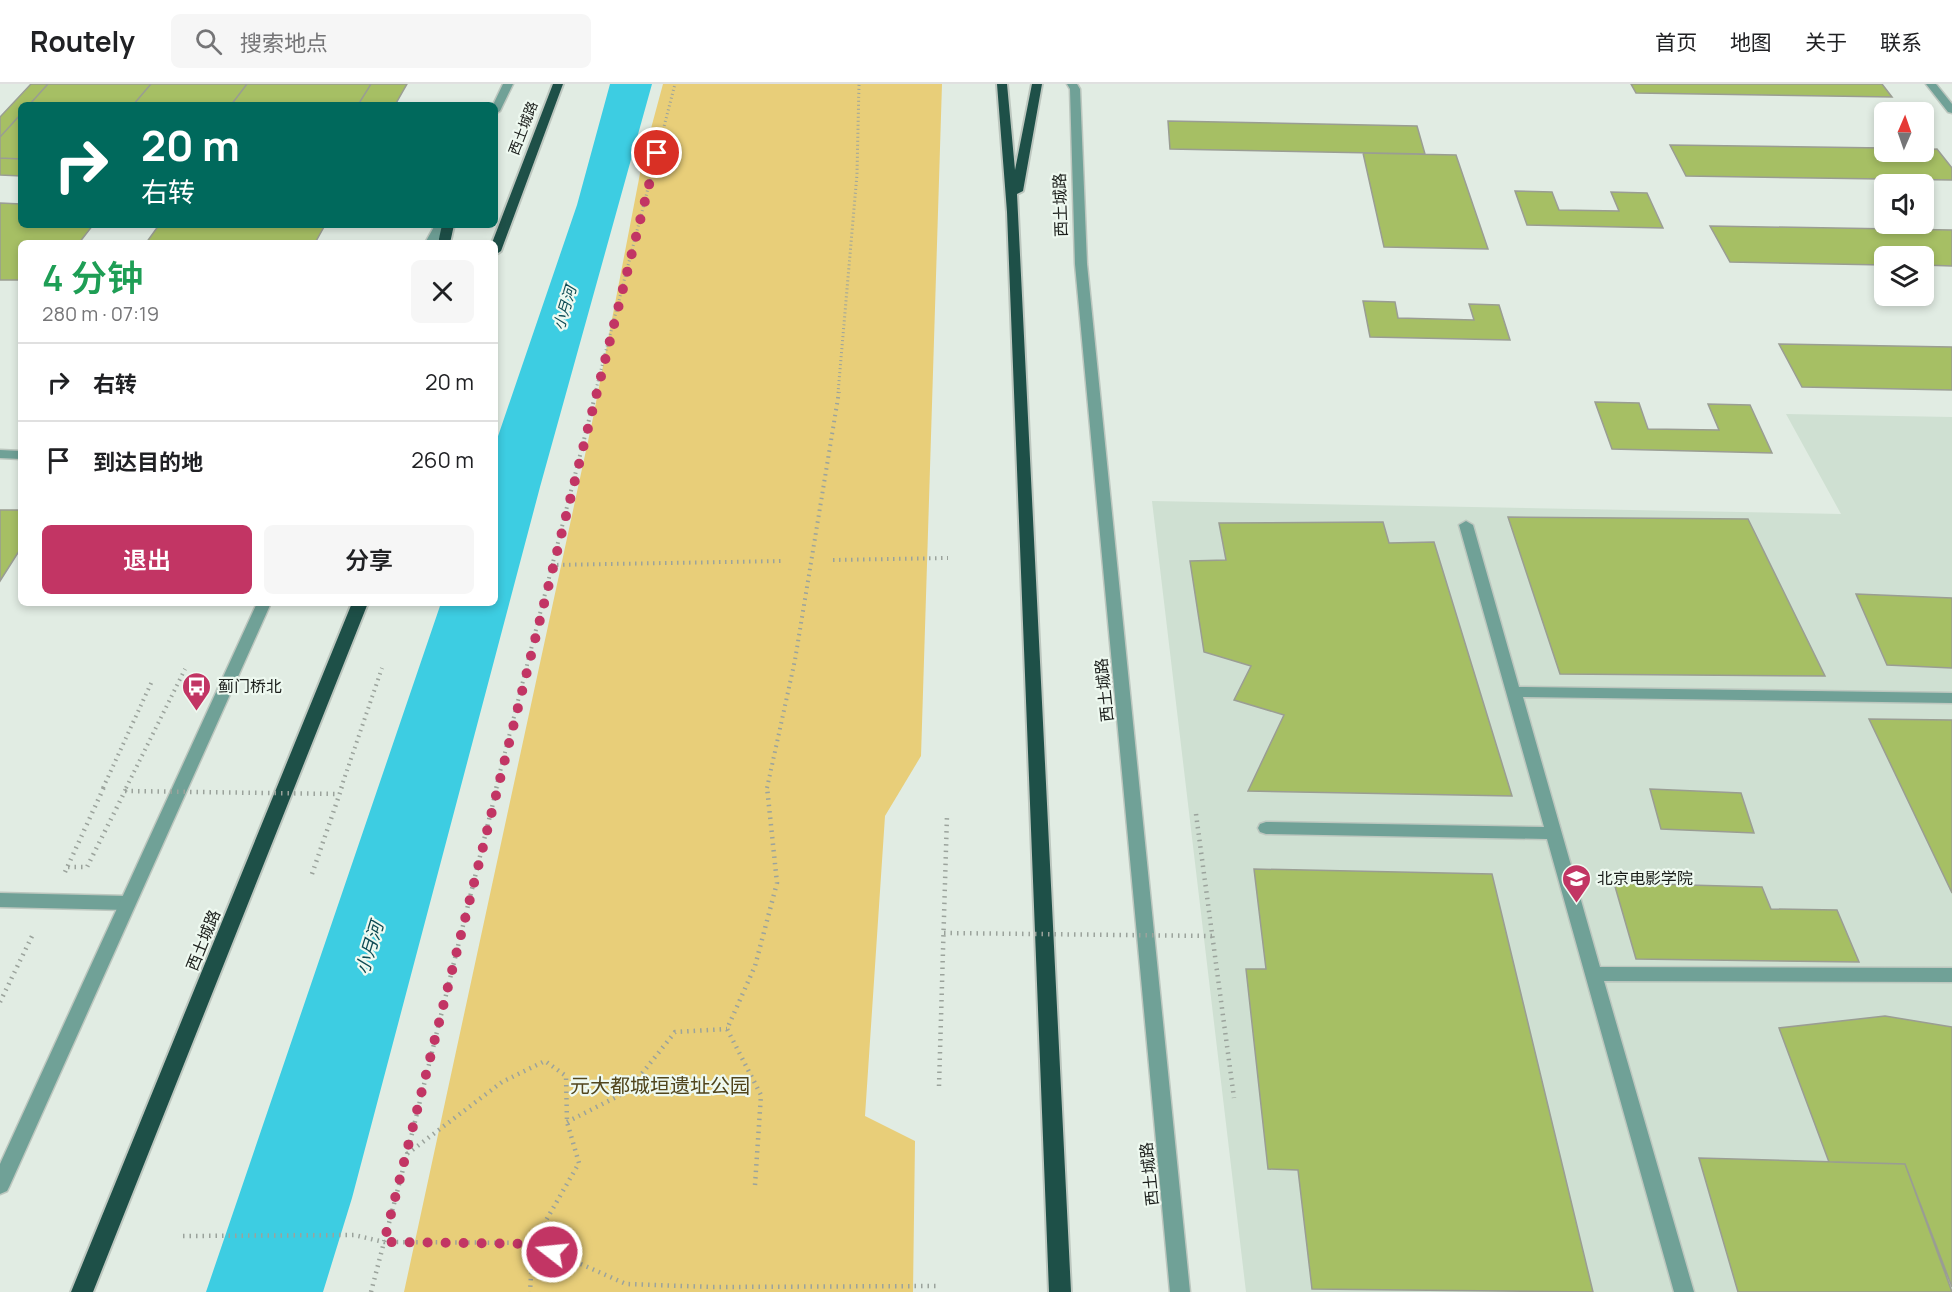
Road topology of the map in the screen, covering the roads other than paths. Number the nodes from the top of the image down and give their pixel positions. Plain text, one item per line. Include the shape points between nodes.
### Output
1 (508, 84) edge
2 (558, 84) edge
3 (1002, 84) edge
4 (1037, 84) edge
5 (1072, 84) edge
6 (1931, 84) edge
7 (498, 105) edge
8 (1952, 110) edge
9 (1014, 212) junction
10 (498, 244) edge
11 (0, 454) edge
12 (18, 455) edge
13 (1466, 525) dead end
14 (263, 606) edge
15 (359, 606) edge
16 (1513, 692) junction
17 (1952, 698) edge
18 (1266, 828) dead end
19 (1553, 833) junction
20 (0, 900) edge
21 (127, 903) junction
22 (1594, 974) junction
23 (1952, 975) edge
24 (0, 1185) edge
25 (82, 1292) edge
26 (1060, 1292) edge
27 (1180, 1292) edge
28 (1684, 1292) edge

1 - 7 street, 西土城路
2 - 10 highway, 西土城路
3 - 9 highway
4 - 9 highway
5 - 27 street, 西土城路 via 1081,264
6 - 8 street
9 - 26 highway
11 - 12 street
13 - 16 street
14 - 21 street
15 - 25 highway, 西土城路
16 - 17 street
16 - 19 street
18 - 19 street
19 - 22 street
20 - 21 street
21 - 24 street
22 - 23 street
22 - 28 street

